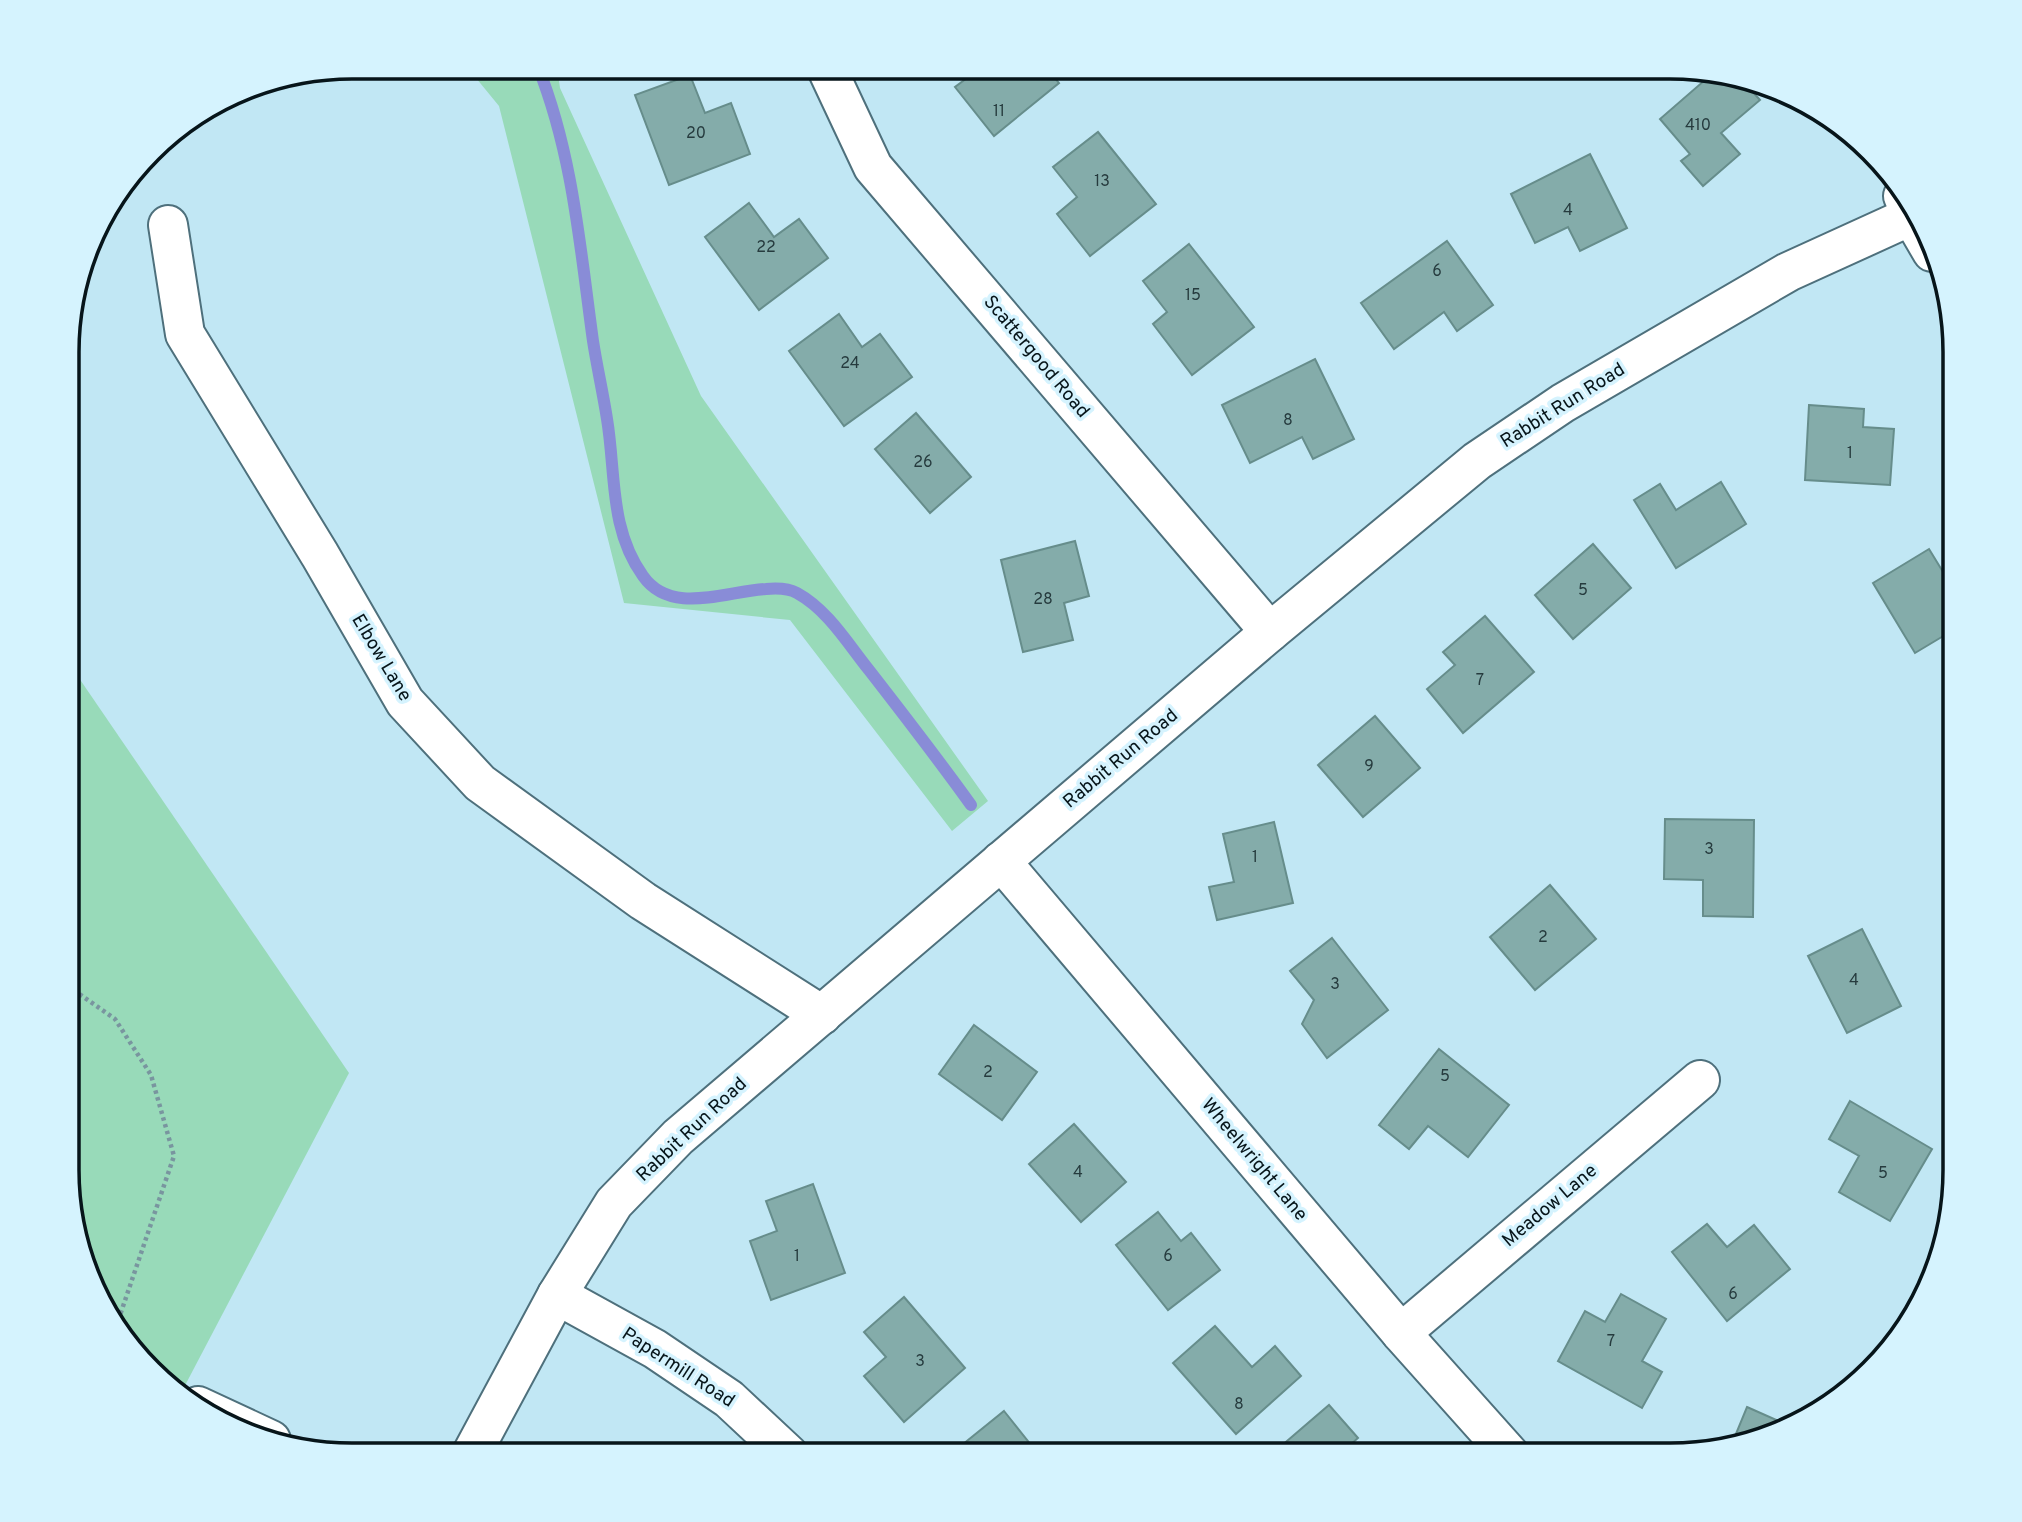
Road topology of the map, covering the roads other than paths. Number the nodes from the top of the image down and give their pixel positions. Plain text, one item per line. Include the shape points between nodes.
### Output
1 (832, 79) edge
2 (1903, 208) edge
3 (168, 225) dead end
4 (1270, 632) junction
5 (1001, 861) junction
6 (822, 1015) junction
7 (1700, 1080) dead end
8 (557, 1296) junction
9 (1401, 1333) junction
10 (477, 1443) edge
11 (776, 1443) edge
12 (1499, 1443) edge

1 - 4 street, Scattergood Road via 873,167
2 - 4 street, Rabbit Run Road via 1563,403 1476,461
3 - 6 street, Elbow Lane via 185,334 405,702 480,783 643,901
4 - 5 street, Rabbit Run Road
5 - 6 street, Rabbit Run Road
5 - 9 street, Wheelwright Lane
6 - 8 street, Rabbit Run Road via 678,1137 614,1203
7 - 9 street, Meadow Lane
8 - 10 street, Rabbit Run Road
8 - 11 street, Papermill Road via 655,1349 729,1399
9 - 12 street, Wheelwright Lane

